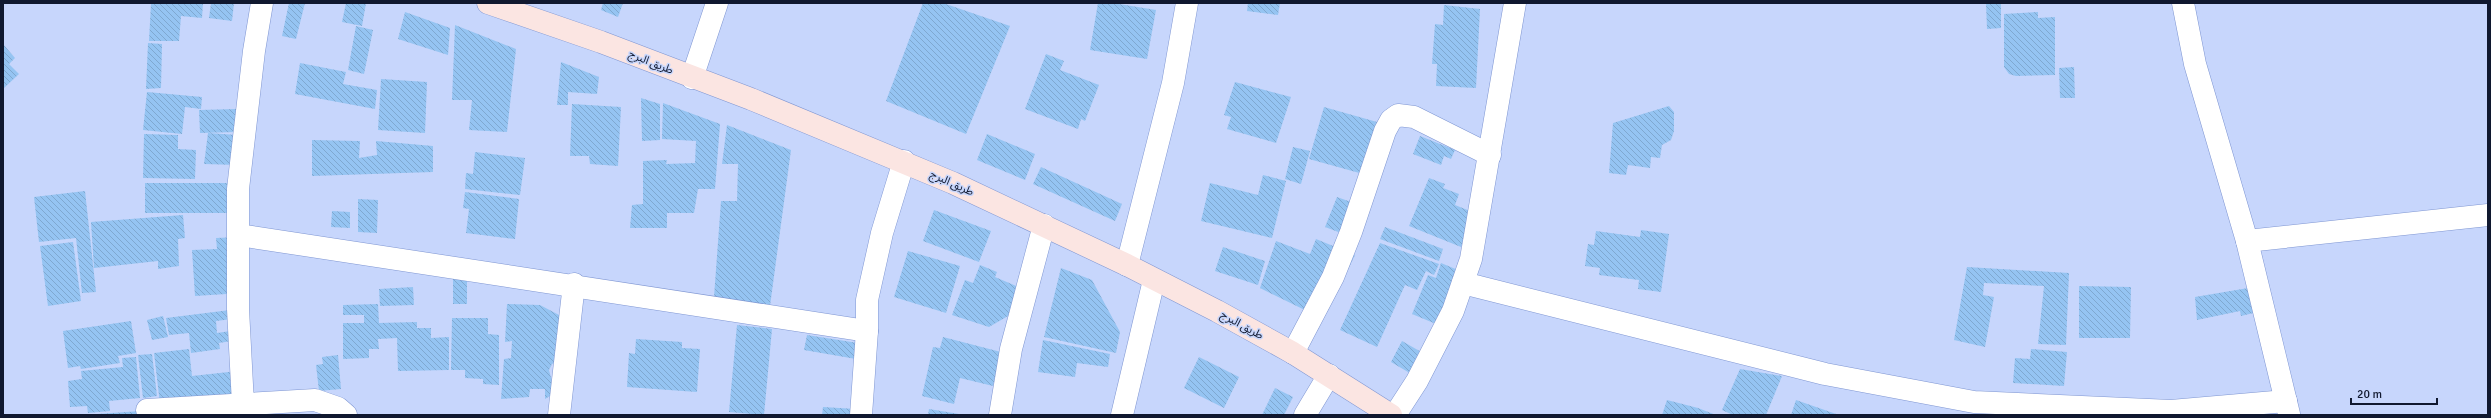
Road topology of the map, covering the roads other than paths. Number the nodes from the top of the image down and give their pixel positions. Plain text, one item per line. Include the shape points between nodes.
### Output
1 (262, 3) edge
2 (488, 3) edge
3 (717, 3) edge
4 (1187, 3) edge
5 (1514, 3) edge
6 (2183, 3) edge
7 (692, 78) junction
8 (1490, 155) junction
9 (904, 161) junction
10 (2488, 215) edge
11 (1044, 225) junction
12 (239, 235) junction
13 (2248, 241) junction
14 (1127, 265) junction
15 (1154, 280) junction
16 (1463, 283) junction
17 (574, 284) junction
18 (867, 330) junction
19 (1293, 353) junction
20 (1329, 375) junction
21 (243, 404) junction
22 (2288, 408) edge
23 (1973, 409) edge
24 (147, 410) dead end
25 (346, 415) edge
26 (559, 415) edge
27 (861, 415) edge
28 (1000, 415) edge
29 (1122, 415) edge
30 (1305, 415) edge
31 (1391, 415) edge
32 (1395, 415) edge

1 - 12 street via 238,189
2 - 7 street, طريق البرج via 601,42
3 - 7 street
4 - 14 street via 1173,83
5 - 8 street
6 - 13 street via 2195,64
7 - 9 street, طريق البرج via 818,125
8 - 16 street via 1471,259
8 - 19 street via 1405,114 1391,120 1333,277
9 - 11 street, طريق البرج
9 - 18 street via 873,271 867,300
10 - 13 street
11 - 14 street, طريق البرج
11 - 28 street via 1011,349
12 - 17 street
12 - 21 street via 238,309
13 - 22 street
14 - 15 street, طريق البرج
15 - 19 street, طريق البرج
15 - 29 street
16 - 23 street
16 - 32 street via 1453,311 1421,374
17 - 18 street
17 - 26 street
18 - 27 street
19 - 20 street, طريق البرج
20 - 30 street
20 - 31 street, طريق البرج
21 - 24 street
21 - 25 street via 315,400 338,408
22 - 23 street via 2170,411

